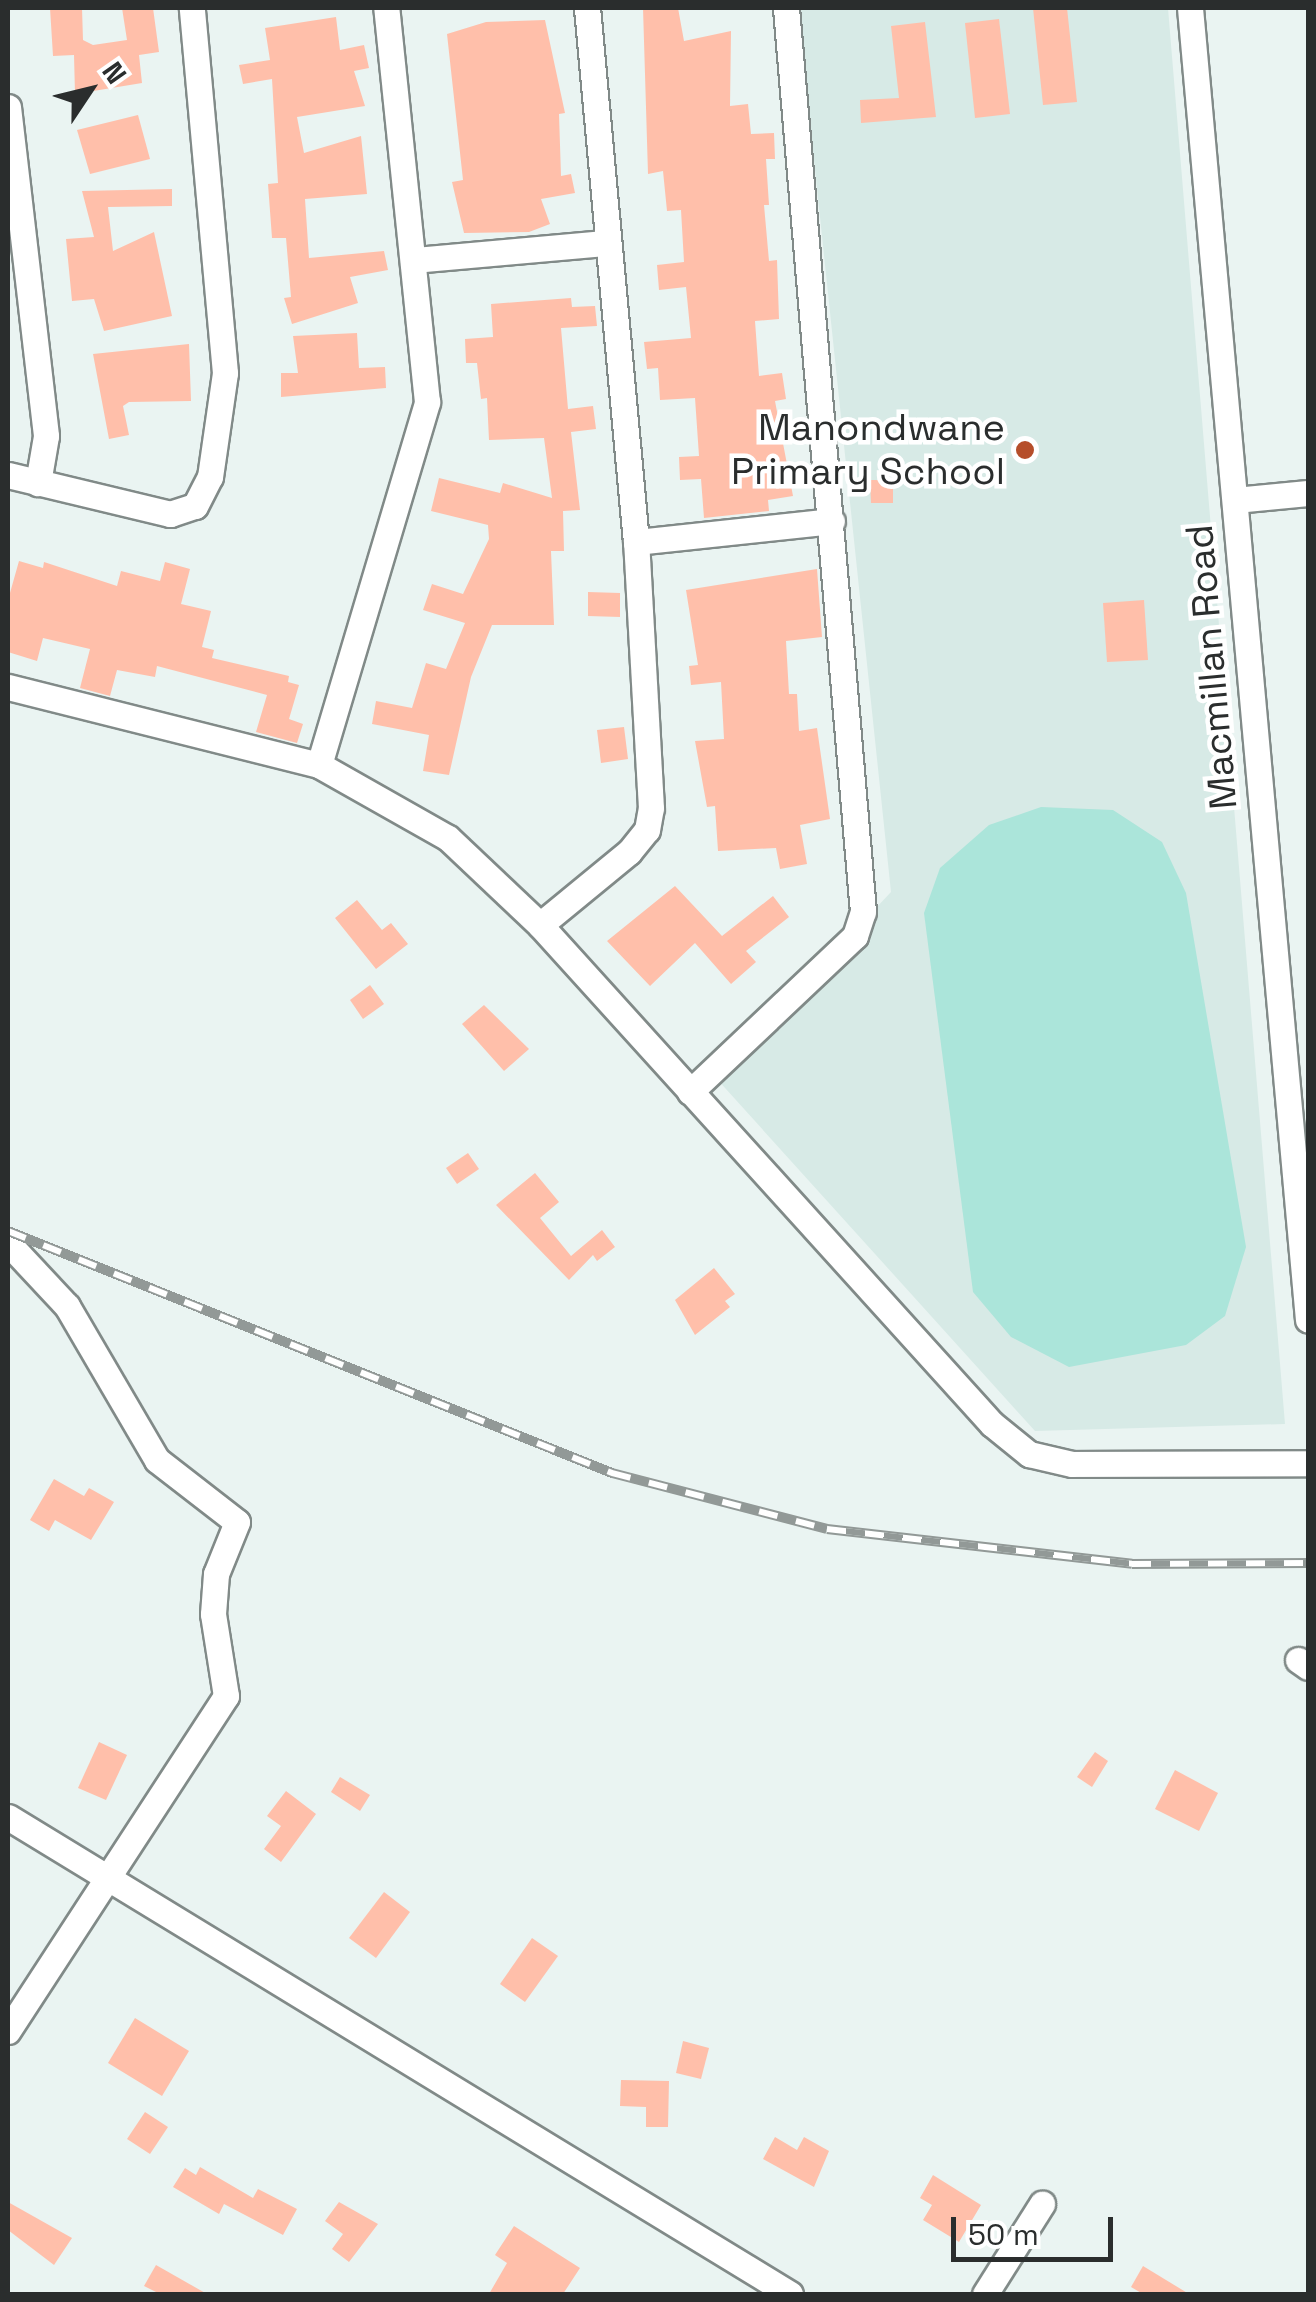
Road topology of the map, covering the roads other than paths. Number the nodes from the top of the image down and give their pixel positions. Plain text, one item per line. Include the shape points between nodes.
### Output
1 (192, 8) edge
2 (386, 8) edge
3 (587, 8) edge
4 (786, 8) edge
5 (1190, 8) edge
6 (8, 107) edge
7 (606, 243) junction
8 (414, 260) junction
9 (8, 475) edge
10 (38, 484) junction
11 (1308, 492) edge
12 (1235, 500) junction
13 (832, 521) junction
14 (636, 542) junction
15 (8, 687) edge
16 (319, 765) junction
17 (540, 925) junction
18 (690, 1092) junction
19 (8, 1243) edge
20 (1308, 1320) edge
21 (1308, 1463) edge
22 (8, 1817) edge
23 (104, 1876) junction
24 (8, 2032) edge
25 (1042, 2204) dead end
26 (790, 2294) edge
27 (985, 2294) edge

1 - 10 street via 225,373 210,477 184,514
2 - 8 street
3 - 7 street
4 - 13 street
5 - 12 street, Macmillan Road
6 - 10 street via 46,436
7 - 8 street
7 - 14 street
8 - 16 street via 426,402 420,438
9 - 10 street
11 - 12 street
12 - 20 street, Macmillan Road
13 - 14 street
13 - 18 street via 864,912 855,936
14 - 17 street via 647,830
15 - 16 street
16 - 17 street via 448,838
17 - 18 street
18 - 21 street via 992,1424 1029,1454 1072,1464
19 - 23 street via 66,1306 157,1460 237,1522 216,1574 213,1614 226,1696
22 - 23 street
23 - 24 street
23 - 26 street
25 - 27 street

